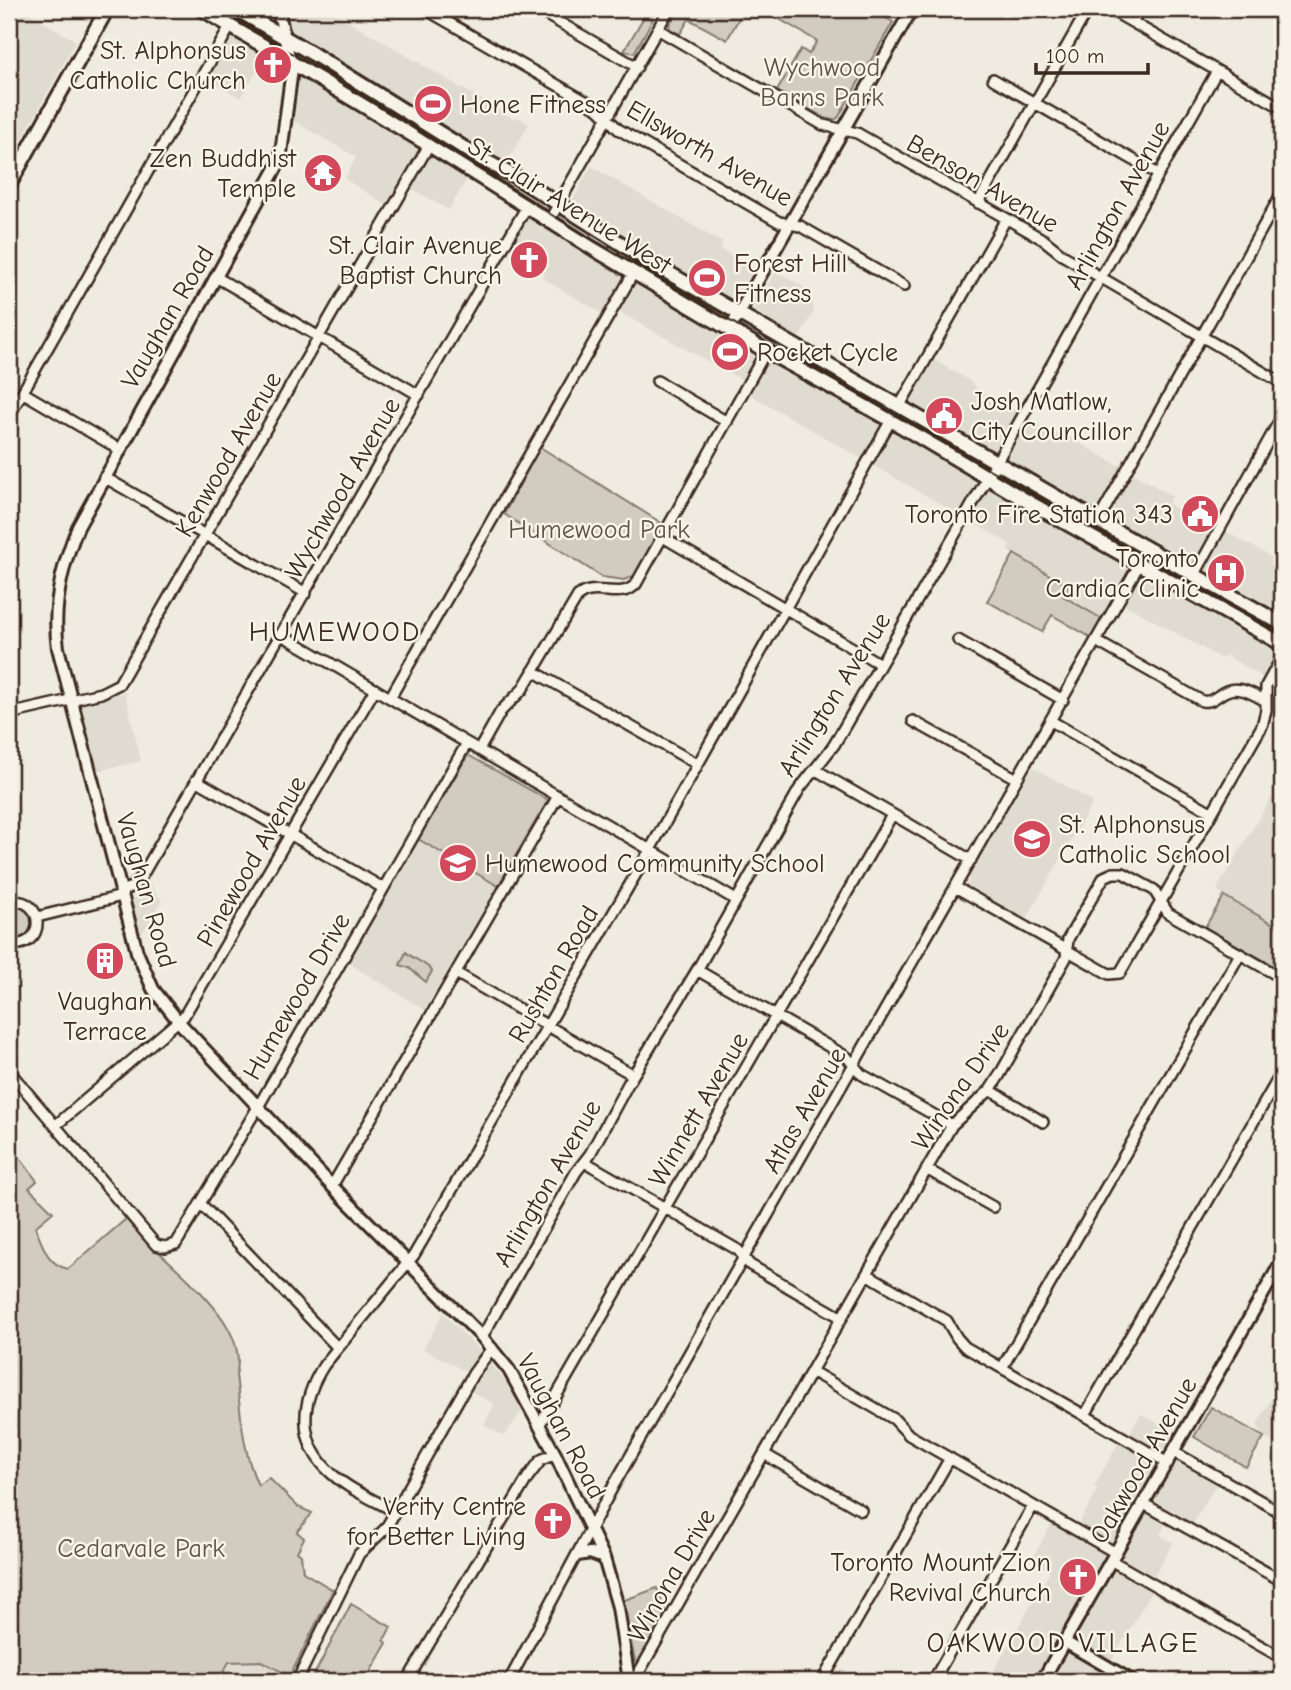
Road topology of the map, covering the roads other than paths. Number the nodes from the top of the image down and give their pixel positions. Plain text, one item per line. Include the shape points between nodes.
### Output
1 (107, 9) edge
2 (202, 9) edge
3 (236, 9) edge
4 (278, 9) edge
5 (425, 9) edge
6 (536, 9) edge
7 (669, 9) edge
8 (912, 9) edge
9 (1088, 9) edge
10 (1109, 9) edge
11 (1140, 9) edge
12 (1132, 22) junction
13 (231, 25) junction
14 (659, 30) junction
15 (283, 36) junction
16 (290, 60) junction
17 (637, 67) junction
18 (1217, 71) junction
19 (993, 79) dead end
20 (1035, 103) junction
21 (1282, 108) edge
22 (608, 118) junction
23 (844, 129) junction
24 (429, 145) junction
25 (1158, 174) junction
26 (9, 185) edge
27 (1282, 193) edge
28 (978, 203) junction
29 (558, 205) junction
30 (527, 206) junction
31 (1006, 219) junction
32 (549, 221) junction
33 (790, 225) junction
34 (634, 272) junction
35 (216, 277) junction
36 (1101, 277) junction
37 (904, 286) dead end
38 (739, 313) junction
39 (730, 328) junction
40 (320, 337) junction
41 (1201, 337) junction
42 (766, 351) junction
43 (657, 381) dead end
44 (1282, 383) edge
45 (22, 392) junction
46 (419, 395) junction
47 (899, 407) junction
48 (9, 416) edge
49 (1282, 416) edge
50 (891, 420) junction
51 (727, 422) junction
52 (119, 449) junction
53 (997, 462) junction
54 (104, 477) junction
55 (988, 477) junction
56 (1097, 521) junction
57 (205, 536) junction
58 (663, 537) junction
59 (1140, 563) junction
60 (1194, 576) junction
61 (306, 593) junction
62 (786, 609) junction
63 (1282, 624) edge
64 (282, 635) junction
65 (958, 640) dead end
66 (1096, 641) junction
67 (1282, 644) edge
68 (1282, 657) edge
69 (880, 664) junction
70 (533, 671) junction
71 (374, 689) junction
72 (390, 698) junction
73 (72, 700) junction
74 (1063, 700) junction
75 (1264, 700) junction
76 (9, 714) edge
77 (913, 721) dead end
78 (1051, 721) junction
79 (467, 743) junction
80 (479, 750) junction
81 (696, 764) junction
82 (817, 770) junction
83 (196, 779) junction
84 (1017, 779) junction
85 (558, 796) junction
86 (1211, 812) junction
87 (892, 815) junction
88 (292, 835) junction
89 (650, 849) junction
90 (971, 860) junction
91 (9, 879) edge
92 (955, 887) junction
93 (383, 888) junction
94 (121, 893) junction
95 (736, 900) junction
96 (11, 901) edge
97 (1161, 902) junction
98 (37, 918) junction
99 (10, 946) edge
100 (1067, 951) junction
101 (1240, 954) junction
102 (697, 970) junction
103 (456, 974) junction
104 (1282, 978) edge
105 (777, 1016) junction
106 (179, 1022) junction
107 (547, 1027) junction
108 (853, 1065) junction
109 (9, 1071) edge
110 (1282, 1072) edge
111 (633, 1075) junction
112 (990, 1090) junction
113 (258, 1107) junction
114 (1043, 1122) dead end
115 (952, 1125) junction
116 (55, 1126) junction
117 (585, 1162) junction
118 (928, 1170) junction
119 (332, 1186) junction
120 (201, 1204) junction
121 (993, 1207) dead end
122 (665, 1208) junction
123 (744, 1257) junction
124 (1282, 1261) edge
125 (406, 1263) junction
126 (867, 1274) junction
127 (842, 1318) junction
128 (482, 1337) junction
129 (338, 1348) junction
130 (492, 1348) junction
131 (1002, 1368) junction
132 (811, 1371) junction
133 (1085, 1415) junction
134 (540, 1424) junction
135 (1174, 1452) junction
136 (555, 1454) junction
137 (764, 1454) junction
138 (950, 1458) junction
139 (1168, 1463) junction
140 (1144, 1504) junction
141 (1033, 1506) junction
142 (861, 1510) dead end
143 (394, 1511) junction
144 (1282, 1513) edge
145 (591, 1528) junction
146 (578, 1555) junction
147 (1114, 1557) junction
148 (604, 1558) junction
149 (1282, 1581) edge
150 (1065, 1642) junction
151 (1282, 1658) edge
152 (297, 1681) edge
153 (407, 1681) edge
154 (509, 1681) edge
155 (629, 1681) edge
156 (634, 1681) edge
157 (822, 1681) edge
158 (933, 1681) edge
159 (1042, 1681) edge
160 (1132, 1681) edge

1 - 26 main road
2 - 13 main road, St. Clair Avenue West
3 - 15 main road, St. Clair Avenue West
4 - 15 street, Vaughan Road
5 - 22 street, Ellsworth Avenue via 599,108
6 - 17 street
7 - 14 street
8 - 23 street
9 - 20 street
10 - 12 street
11 - 12 street
12 - 18 street
13 - 16 main road, St. Clair Avenue West
13 - 45 street
14 - 17 street
14 - 23 street, Benson Avenue via 823,125
15 - 16 street, Vaughan Road
15 - 29 main road, St. Clair Avenue West
16 - 24 main road, St. Clair Avenue West
16 - 35 street, Vaughan Road via 280,161
17 - 22 street
18 - 21 street
18 - 25 street, Arlington Avenue
19 - 20 street
20 - 25 street
20 - 28 street
22 - 29 street
22 - 33 street, Ellsworth Avenue via 618,129
23 - 28 street, Benson Avenue
23 - 33 street
24 - 30 main road, St. Clair Avenue West
24 - 40 street, Kenwood Avenue
25 - 36 street, Arlington Avenue
27 - 41 street
28 - 31 street, Benson Avenue
29 - 32 street
29 - 38 main road, St. Clair Avenue West
30 - 32 main road, St. Clair Avenue West
30 - 46 street, Wychwood Avenue
31 - 36 street, Benson Avenue
31 - 47 street
32 - 34 main road, St. Clair Avenue West
33 - 37 street, Ellsworth Avenue via 800,226
33 - 38 street
34 - 39 main road, St. Clair Avenue West
34 - 72 street
35 - 40 street
35 - 52 street, Vaughan Road
36 - 41 street, Benson Avenue
36 - 53 street, Arlington Avenue
38 - 39 street
38 - 47 main road, St. Clair Avenue West
39 - 42 main road, St. Clair Avenue West
40 - 46 street
40 - 57 street, Kenwood Avenue
41 - 44 street, Benson Avenue
41 - 56 street
42 - 50 main road, St. Clair Avenue West
42 - 51 street
43 - 51 street
45 - 48 street
45 - 52 street
46 - 61 street, Wychwood Avenue
47 - 53 main road, St. Clair Avenue West
49 - 60 street
50 - 55 main road, St. Clair Avenue West
50 - 62 street, Rushton Road
51 - 58 street
52 - 54 street, Vaughan Road
53 - 55 street, Arlington Avenue
53 - 56 main road, St. Clair Avenue West
54 - 57 street
54 - 73 street, Vaughan Road via 70,545 57,606 55,630
55 - 59 main road, St. Clair Avenue West
55 - 69 street, Arlington Avenue
56 - 60 main road, St. Clair Avenue West
57 - 61 street
57 - 73 street, Kenwood Avenue via 119,684
58 - 62 street
58 - 70 street via 634,587 625,592 590,590 578,596
59 - 66 street, Atlas Avenue
59 - 67 main road, St. Clair Avenue West
60 - 63 main road, St. Clair Avenue West
61 - 64 street, Wychwood Avenue
62 - 69 street
62 - 81 street, Rushton Road
64 - 71 street
64 - 83 street, Wychwood Avenue
65 - 74 street
66 - 74 street, Atlas Avenue
66 - 75 street via 1202,701 1236,688
68 - 75 street via 1266,686
69 - 82 street, Arlington Avenue
70 - 80 street
70 - 81 street
71 - 72 street
71 - 88 street, Pinewood Avenue
72 - 79 street
73 - 76 street, Kenwood Avenue
73 - 94 street, Vaughan Road
74 - 78 street, Atlas Avenue
75 - 86 street via 1262,726
77 - 84 street
78 - 84 street, Atlas Avenue
78 - 86 street
79 - 80 street
79 - 93 street, Humewood Drive
80 - 85 street
81 - 89 street, Rushton Road
82 - 87 street
82 - 95 street, Arlington Avenue via 800,788
83 - 88 street
83 - 94 street, Wychwood Avenue via 140,879
84 - 90 street, Atlas Avenue
85 - 89 street
85 - 103 street
86 - 97 street
87 - 90 street
87 - 105 street, Winnett Avenue
88 - 93 street
88 - 106 street, Pinewood Avenue
89 - 95 street
89 - 107 street, Rushton Road
90 - 92 street, Atlas Avenue
91 - 96 street
92 - 100 street
92 - 108 street, Atlas Avenue
93 - 113 street, Humewood Drive
94 - 98 street
94 - 106 street, Vaughan Road via 147,979
95 - 102 street, Arlington Avenue
96 - 98 street via 28,905
97 - 100 street via 1120,973 1109,974
97 - 100 street, Winona Drive via 1154,890 1123,873 1107,875 1068,939
97 - 101 street via 1168,913
98 - 99 street via 32,938
100 - 112 street, Winona Drive
101 - 104 street
101 - 131 street
102 - 105 street
102 - 111 street, Arlington Avenue
103 - 107 street
103 - 119 street
105 - 108 street
105 - 122 street, Winnett Avenue
106 - 113 street, Vaughan Road
106 - 116 street, Pinewood Avenue
107 - 111 street
107 - 125 street, Rushton Road
108 - 115 street via 860,1074
108 - 123 street, Atlas Avenue
109 - 116 street
110 - 133 street
111 - 117 street, Arlington Avenue
112 - 114 street
112 - 115 street, Winona Drive
113 - 119 street, Vaughan Road
113 - 120 street, Humewood Drive
115 - 118 street, Winona Drive
116 - 120 street, Humewood Drive via 160,1247 176,1244
117 - 122 street
117 - 128 street, Arlington Avenue
118 - 121 street
118 - 126 street, Winona Drive
119 - 125 street, Vaughan Road
120 - 129 street
122 - 123 street
122 - 134 street, Winnett Avenue
123 - 127 street via 750,1265
123 - 145 street, Atlas Avenue
124 - 135 street, Oakwood Avenue
125 - 128 street, Vaughan Road
125 - 129 street, Rushton Road
126 - 127 street, Winona Drive
126 - 131 street via 947,1321 962,1345
127 - 132 street, Winona Drive
128 - 130 street, Vaughan Road
129 - 143 street, Rushton Road via 308,1395 305,1412 312,1448 334,1476
130 - 134 street, Vaughan Road
130 - 143 street
131 - 133 street
132 - 137 street, Winona Drive
132 - 138 street
133 - 139 street
134 - 136 street, Vaughan Road
135 - 139 street, Oakwood Avenue
135 - 144 street
136 - 145 street, Vaughan Road
136 - 153 street via 541,1460 528,1477
137 - 142 street
137 - 156 street, Winona Drive
138 - 141 street
138 - 157 street
139 - 140 street, Oakwood Avenue
140 - 147 street, Oakwood Avenue
140 - 149 street
141 - 147 street
141 - 158 street
143 - 152 street via 386,1528 359,1554
145 - 146 street, Atlas Avenue
145 - 148 street, Vaughan Road
146 - 148 street
146 - 154 street, Atlas Avenue
147 - 150 street, Oakwood Avenue
147 - 151 street
148 - 155 street, Vaughan Road via 618,1607
150 - 159 street, Oakwood Avenue
150 - 160 street

